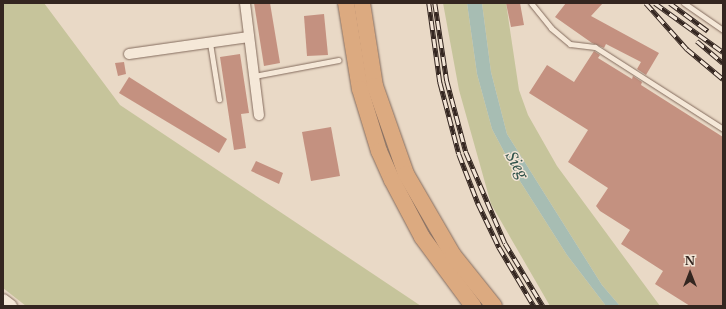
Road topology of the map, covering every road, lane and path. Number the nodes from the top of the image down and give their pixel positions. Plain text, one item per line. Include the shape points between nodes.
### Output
1 (245, 3) edge
2 (346, 3) edge
3 (362, 3) edge
4 (531, 3) edge
5 (684, 3) edge
6 (723, 30) edge
7 (249, 37) junction
8 (210, 43) junction
9 (129, 54) dead end
10 (339, 60) dead end
11 (254, 76) junction
12 (219, 99) dead end
13 (259, 116) dead end
14 (723, 129) edge
15 (3, 300) edge
16 (11, 306) edge
17 (473, 306) edge
18 (494, 306) edge

1 - 7 street
2 - 17 highway via 360,89 382,157 422,237
3 - 18 highway via 375,86 406,174 453,255
4 - 14 lane via 551,28 570,44 595,47
5 - 6 lane
7 - 8 street
7 - 11 street
8 - 9 street
8 - 12 lane
10 - 11 lane
11 - 13 street
15 - 16 street

